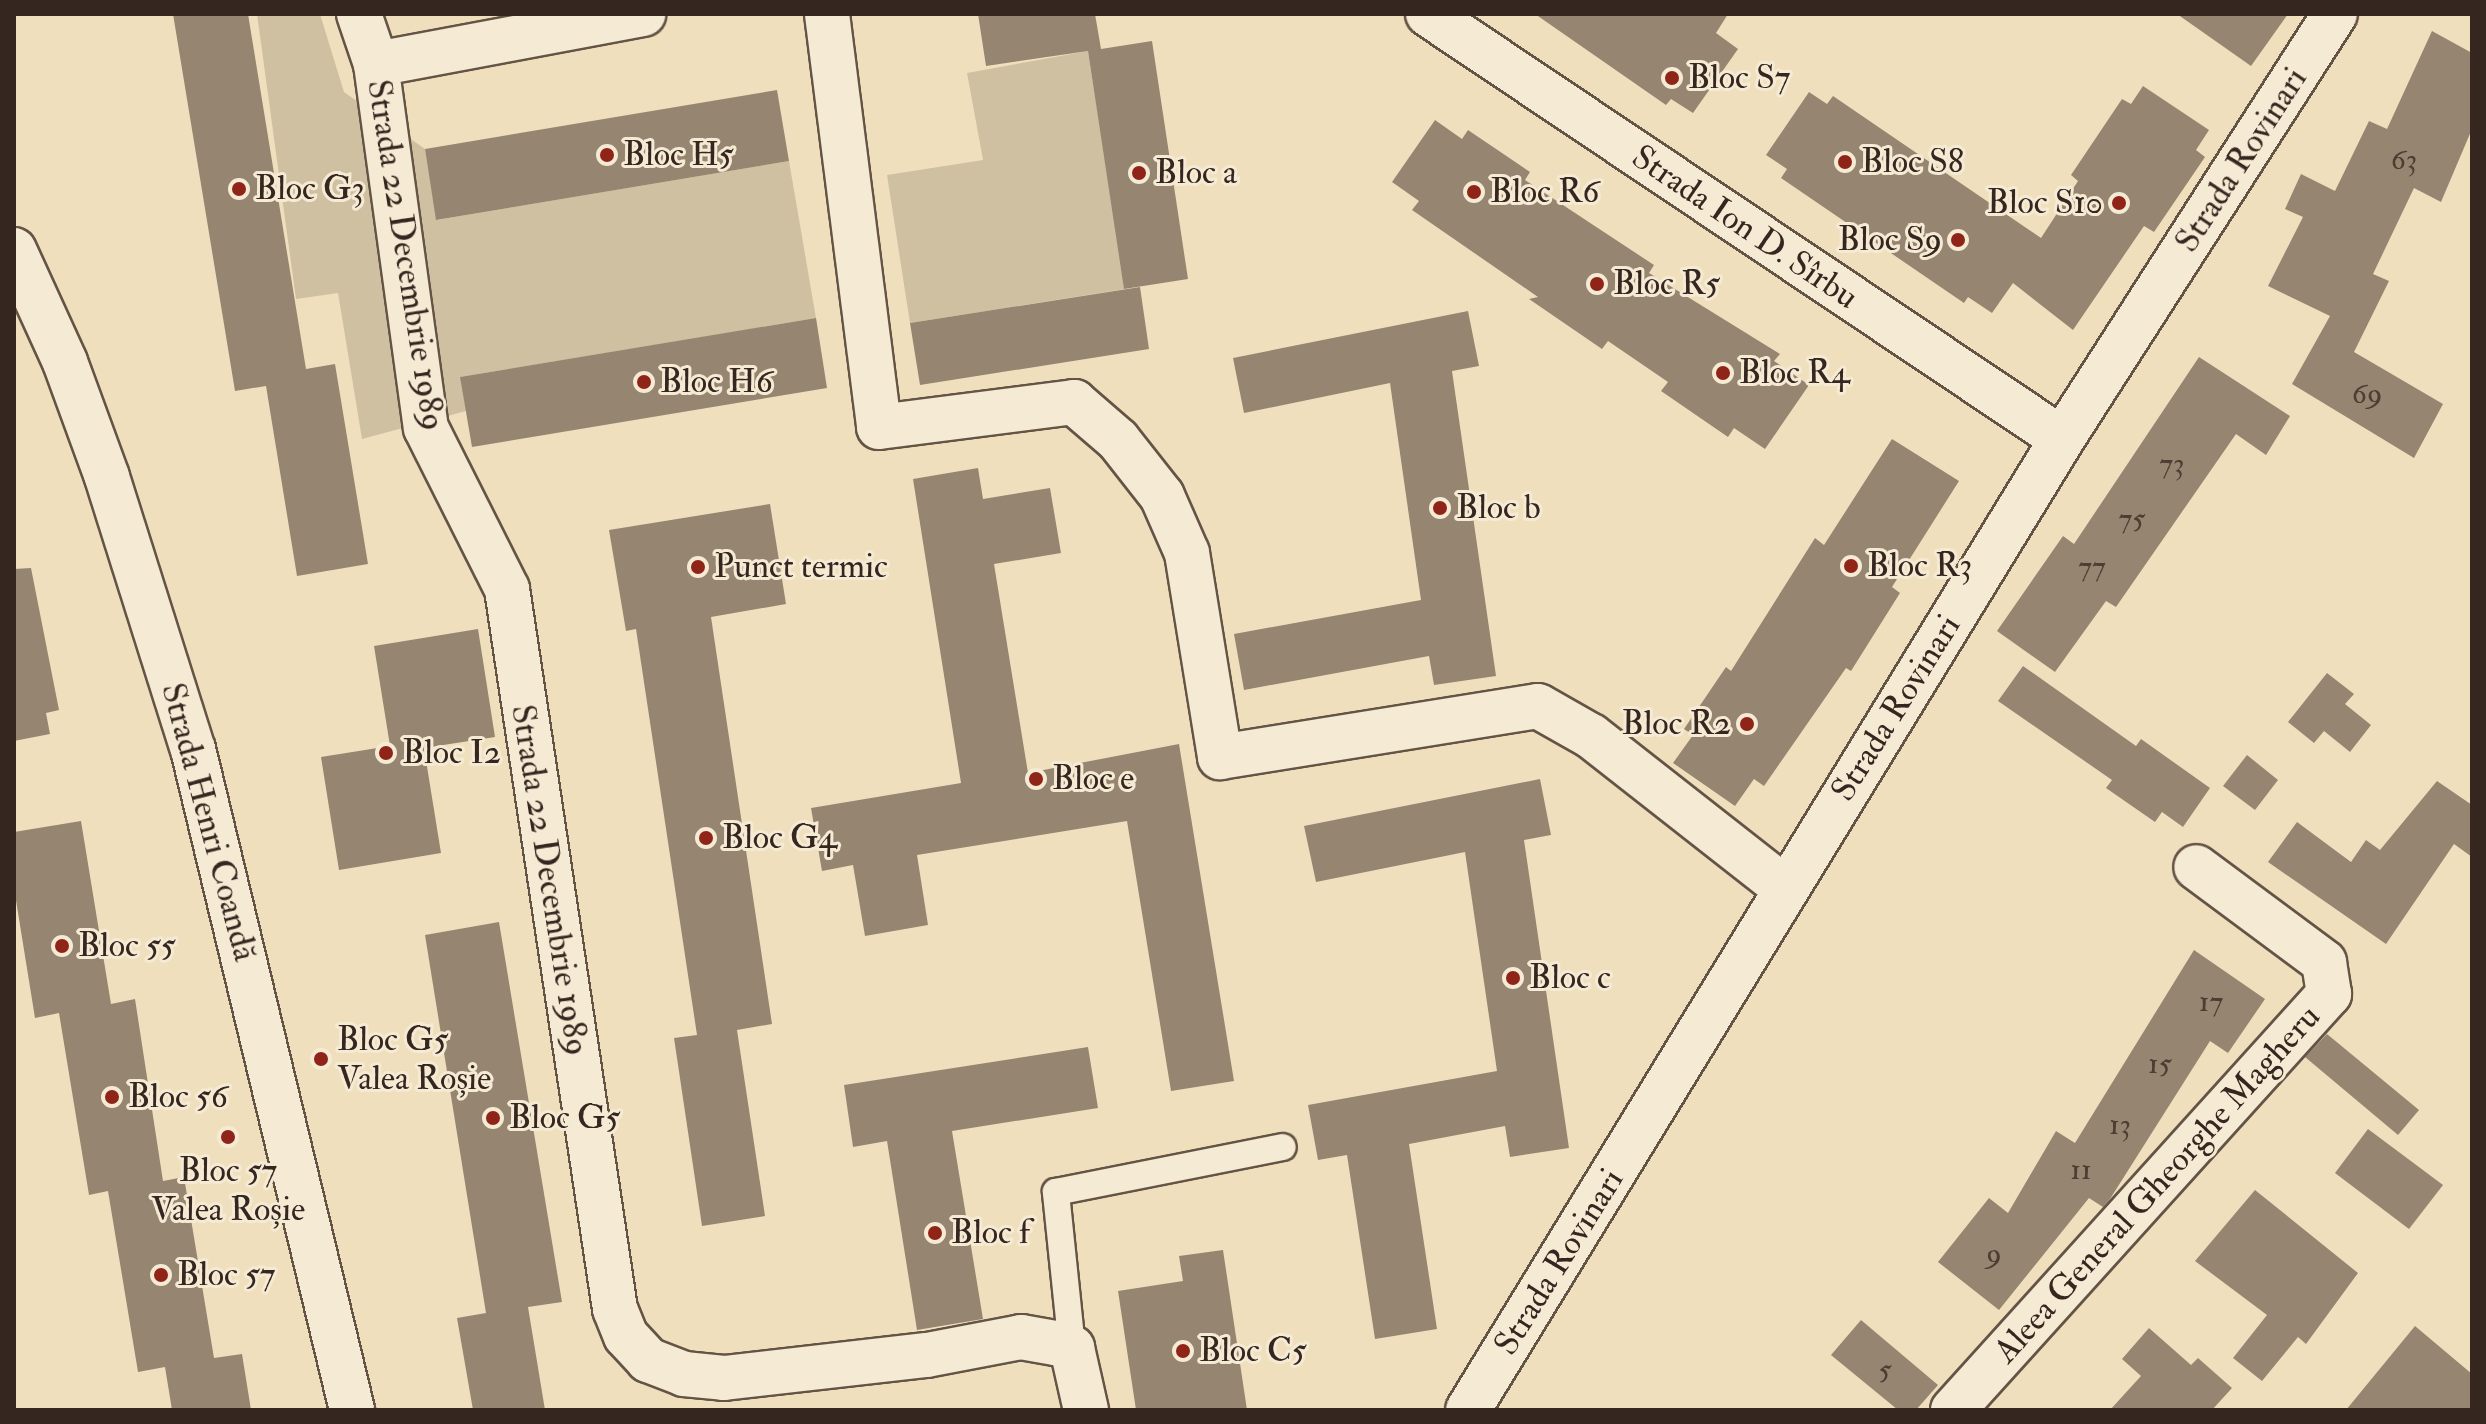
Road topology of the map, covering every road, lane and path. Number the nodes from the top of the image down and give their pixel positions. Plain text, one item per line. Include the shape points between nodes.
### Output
1 (359, 14) edge
2 (643, 14) edge
3 (827, 14) edge
4 (1428, 14) edge
5 (2335, 14) edge
6 (376, 64) junction
7 (14, 250) edge
8 (2062, 439) junction
9 (2196, 867) dead end
10 (1785, 888) junction
11 (1283, 1147) dead end
12 (1072, 1348) junction
13 (352, 1410) edge
14 (1086, 1410) edge
15 (1468, 1410) edge
16 (1953, 1410) edge

1 - 6 street, Strada 22 Decembrie 1989
2 - 6 street
3 - 10 street via 879,427 1074,402 1118,440 1162,496 1187,553 1220,757 1538,706 1591,736
4 - 8 street, Strada Ion D. Sîrbu
5 - 8 street, Strada Rovinari
6 - 12 street, Strada 22 Decembrie 1989 via 426,428 507,589 615,1309 626,1336 648,1360 684,1374 724,1378 927,1355 1021,1337
7 - 13 street, Strada Henri Coandă via 65,362 107,477 193,749
8 - 10 street, Strada Rovinari
9 - 16 street, Aleea General Gheorghe Magheru via 2324,962 2329,994
10 - 15 street, Strada Rovinari
11 - 12 lane via 1056,1192
12 - 14 street

